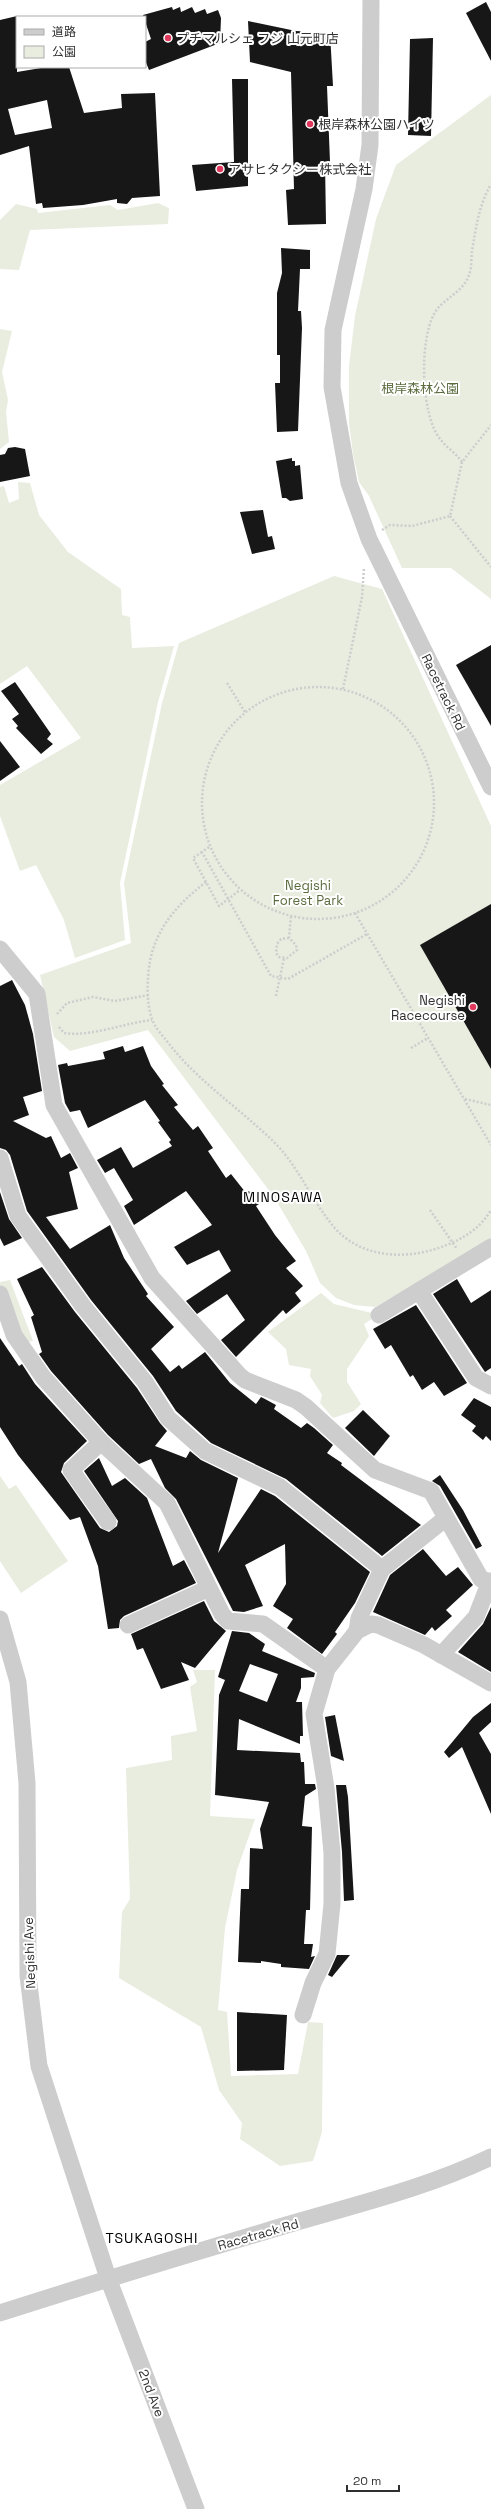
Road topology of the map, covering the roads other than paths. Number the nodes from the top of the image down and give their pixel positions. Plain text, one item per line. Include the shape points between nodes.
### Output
1 (371, 0) edge
2 (491, 787) edge
3 (0, 948) edge
4 (0, 1158) edge
5 (491, 1247) edge
6 (419, 1291) junction
7 (0, 1294) edge
8 (379, 1315) dead end
9 (489, 1383) edge
10 (101, 1442) junction
11 (446, 1518) junction
12 (108, 1522) dead end
13 (382, 1569) junction
14 (491, 1581) edge
15 (209, 1588) junction
16 (0, 1619) edge
17 (128, 1626) dead end
18 (357, 1631) junction
19 (441, 1655) junction
20 (327, 1669) junction
21 (491, 1683) edge
22 (303, 2015) dead end
23 (491, 2157) edge
24 (108, 2278) junction
25 (0, 2313) edge
26 (196, 2509) edge

1 - 2 street, Racetrack Rd via 370,145 364,188 333,330 332,387 349,484 369,539
3 - 11 street via 37,994 47,1019 54,1105 152,1278 245,1380 296,1400 375,1470 431,1491
4 - 13 street via 18,1216 83,1306 146,1382 168,1418 205,1451 280,1487
5 - 6 street
6 - 8 street
6 - 9 street via 476,1378
7 - 10 street via 14,1335 43,1377
10 - 12 street via 71,1470
10 - 15 street via 167,1503
11 - 13 street
11 - 14 street via 481,1579
13 - 18 street via 359,1618
14 - 19 street via 476,1616
15 - 17 street
15 - 20 street via 228,1621 263,1624
16 - 24 street, Negishi Ave via 18,1682 27,1782 28,1976 38,2066
18 - 19 street via 370,1624 378,1625
18 - 20 street
19 - 21 street
20 - 22 street via 314,1714 326,1788 332,1853 332,1904 327,1954 313,1983
23 - 24 street, Racetrack Rd via 387,2198 334,2211
24 - 25 street, Racetrack Rd
24 - 26 street, 2nd Ave

